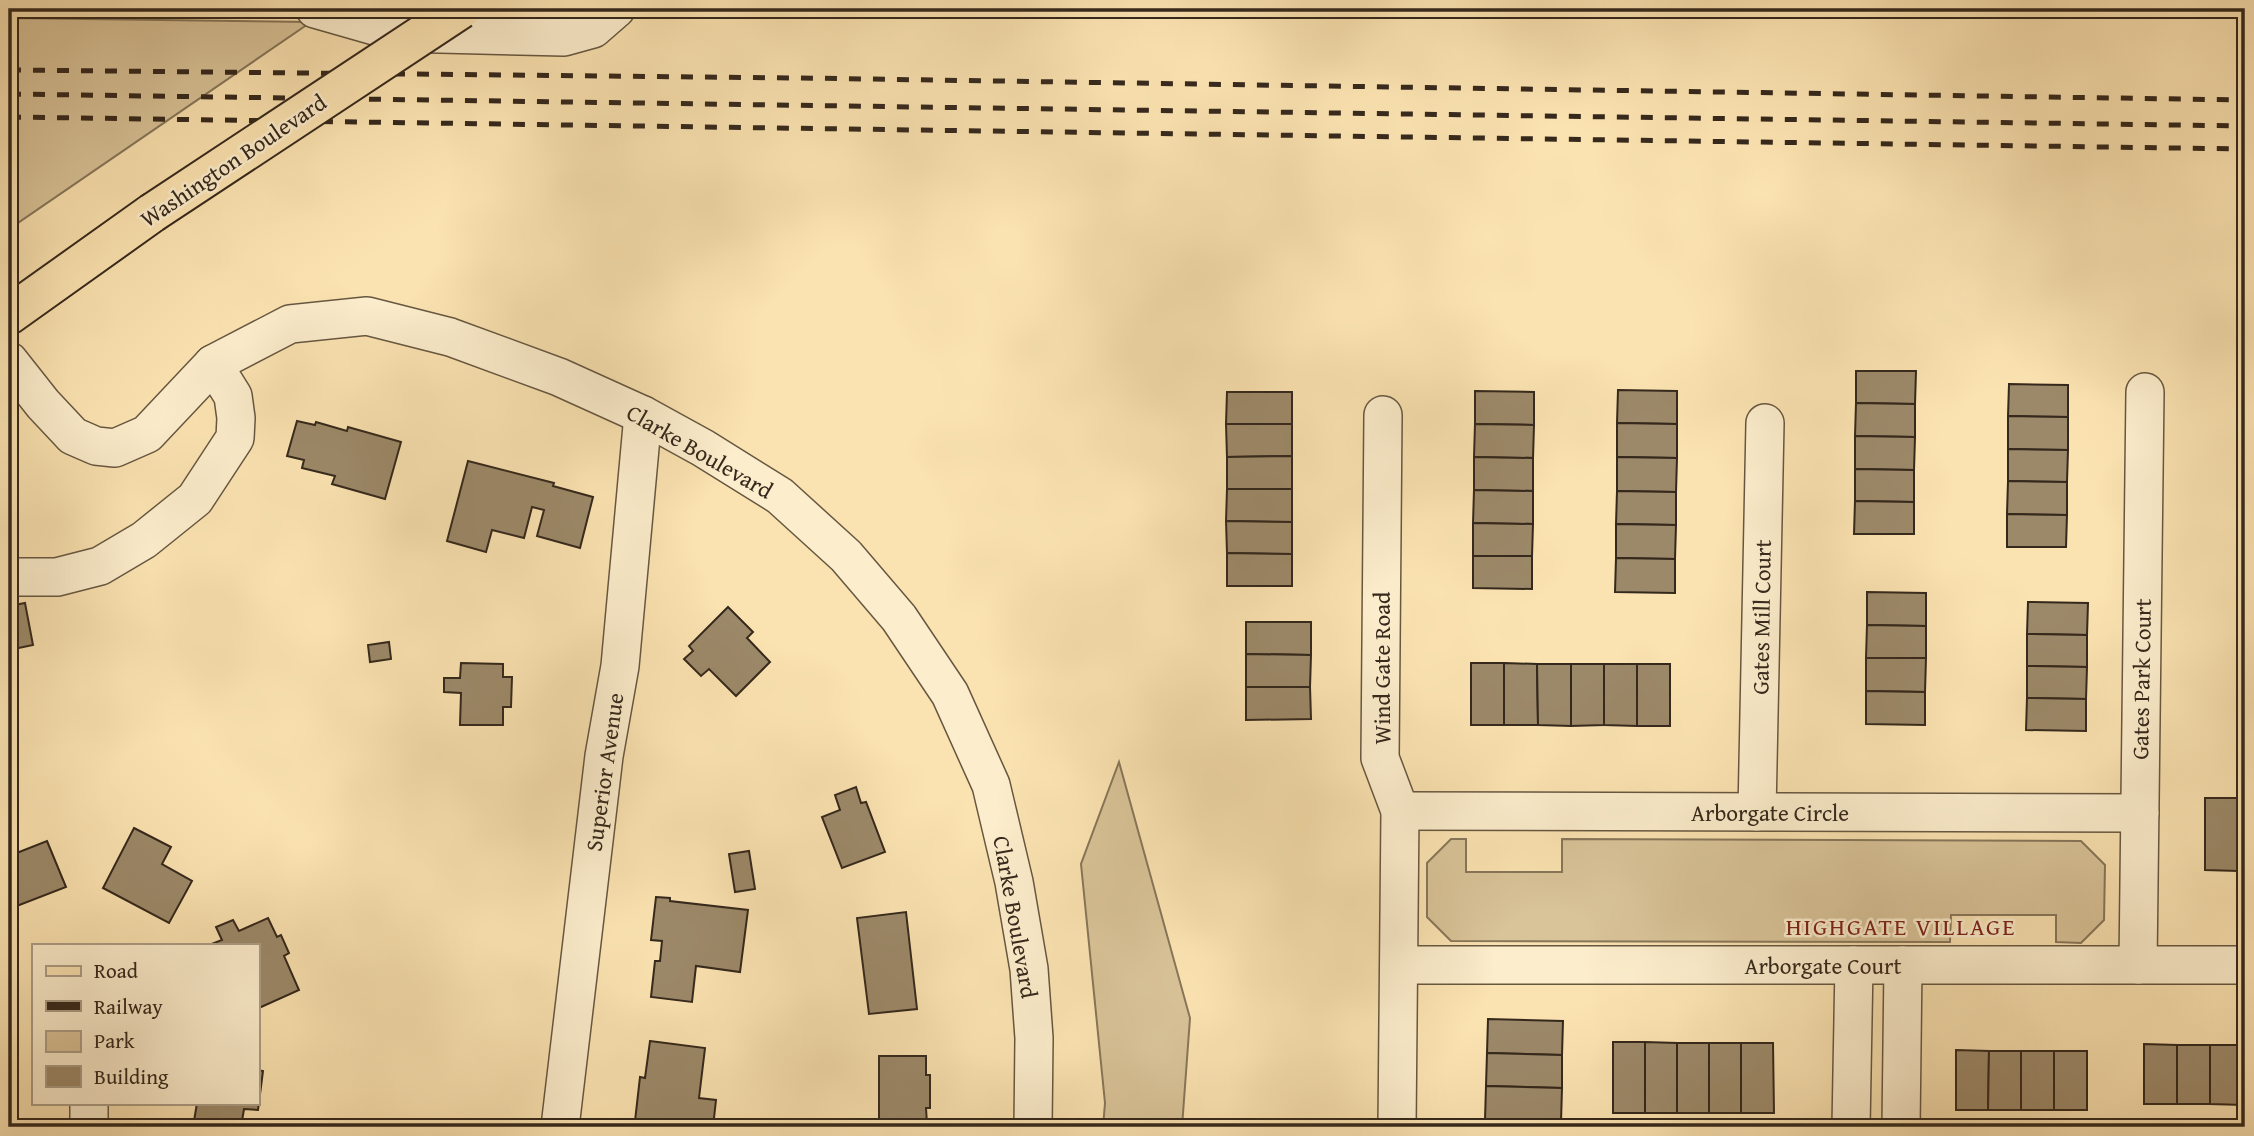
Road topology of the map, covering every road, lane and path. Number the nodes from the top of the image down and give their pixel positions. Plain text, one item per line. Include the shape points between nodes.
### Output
1 (315, 9) edge
2 (460, 9) edge
3 (616, 9) edge
4 (9, 315) edge
5 (9, 361) edge
6 (213, 364) junction
7 (2144, 392) dead end
8 (643, 415) junction
9 (1383, 415) dead end
10 (1765, 423) dead end
11 (9, 577) edge
12 (1401, 811) junction
13 (1757, 812) junction
14 (2140, 813) junction
15 (1401, 965) junction
16 (1854, 965) junction
17 (1903, 965) junction
18 (2138, 965) junction
19 (2245, 965) edge
20 (89, 1104) edge
21 (89, 1127) edge
22 (560, 1127) edge
23 (1033, 1127) edge
24 (1397, 1127) edge
25 (1851, 1127) edge
26 (1901, 1127) edge

1 - 3 street via 399,33 564,37 593,29
2 - 4 main road, Washington Boulevard, bridge via 152,213
5 - 6 street, Clarke Boulevard via 73,436 115,448 147,434
6 - 8 street, Clarke Boulevard via 290,324 367,316 450,337 559,377
6 - 11 street via 233,396 235,438 195,499 144,540 100,566 57,577
7 - 14 street, Gates Park Court
8 - 22 street, Superior Avenue via 620,667 604,756
8 - 23 street, Clarke Boulevard via 780,496 846,556 890,607 950,694 991,785 1014,883 1033,1024
9 - 12 street, Wind Gate Road via 1380,758
10 - 13 street, Gates Mill Court
12 - 13 street, Arborgate Circle
12 - 15 street, Wind Gate Road
13 - 14 street, Arborgate Circle
14 - 18 street, Gates Park Court
15 - 16 street, Arborgate Court
15 - 24 street, Wind Gate Road
16 - 17 street, Arborgate Court
16 - 25 street
17 - 18 street, Arborgate Court
17 - 26 street
18 - 19 street, Arborgate Court
20 - 21 street

